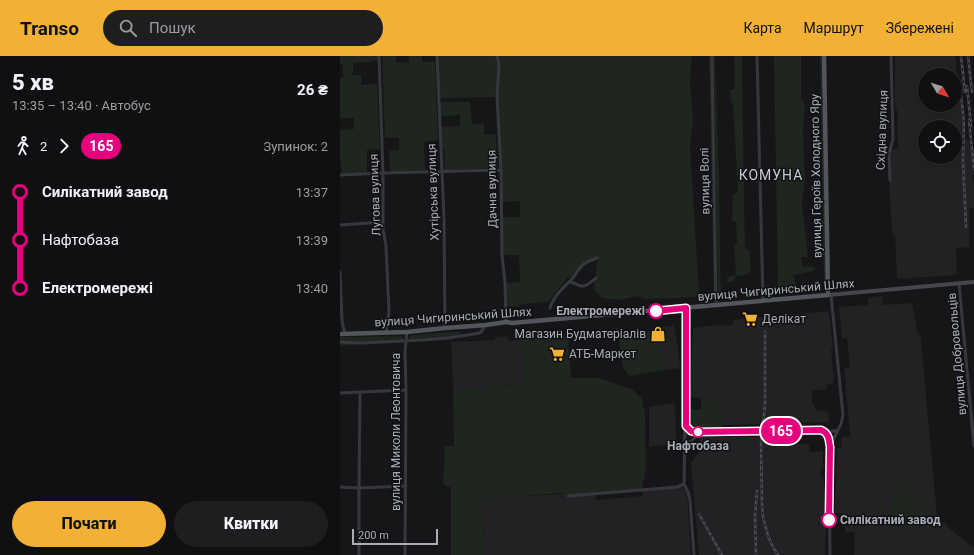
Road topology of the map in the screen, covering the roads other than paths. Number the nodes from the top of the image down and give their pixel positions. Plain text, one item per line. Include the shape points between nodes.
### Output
1 (379, 56) edge
2 (437, 56) edge
3 (497, 56) edge
4 (712, 56) edge
5 (757, 56) edge
6 (824, 56) edge
7 (892, 56) edge
8 (501, 170) junction
9 (442, 172) junction
10 (383, 173) junction
11 (340, 175) edge
12 (890, 180) dead end
13 (383, 222) junction
14 (340, 225) edge
15 (597, 258) dead end
16 (340, 272) edge
17 (596, 278) dead end
18 (569, 282) junction
19 (974, 282) edge
20 (959, 284) junction
21 (830, 295) junction
22 (763, 301) junction
23 (716, 306) junction
24 (550, 308) dead end
25 (686, 308) junction
26 (506, 322) junction
27 (486, 325) junction
28 (445, 328) junction
29 (407, 332) junction
30 (386, 333) junction
31 (343, 334) edge
32 (406, 341) junction
33 (340, 342) edge
34 (406, 390) junction
35 (360, 392) junction
36 (340, 393) edge
37 (686, 426) junction
38 (838, 430) junction
39 (696, 432) junction
40 (825, 432) junction
41 (685, 443) junction
42 (974, 446) edge
43 (830, 447) junction
44 (684, 484) junction
45 (405, 486) junction
46 (340, 487) edge
47 (359, 488) junction
48 (568, 496) dead end
49 (359, 555) edge
50 (405, 555) edge
51 (694, 555) edge
52 (830, 555) edge

1 - 10 street, Лугова вулиця
2 - 9 street, Хутірська вулиця
3 - 8 street, Дачна вулиця
4 - 23 street, вулиця Волі
5 - 22 street
6 - 21 main road, вулиця Героїв Холодного Яру
7 - 12 street, Східна вулиця via 893,139 889,154
8 - 9 street
8 - 26 street, Дачна вулиця
9 - 10 street
9 - 28 street, Хутірська вулиця
10 - 11 street
10 - 13 street, Лугова вулиця
13 - 14 street
13 - 30 street, Лугова вулиця via 389,312
15 - 18 street via 583,265
16 - 31 street
17 - 18 street via 584,286
18 - 24 street via 551,303
19 - 20 main road, вулиця Чигиринський Шлях
20 - 21 main road, вулиця Чигиринський Шлях
20 - 42 street, вулиця Добровольців
21 - 22 main road, вулиця Чигиринський Шлях
21 - 38 street, вулиця Героїв Холодного Яру via 844,414
22 - 23 main road, вулиця Чигиринський Шлях
23 - 25 main road, вулиця Чигиринський Шлях
25 - 26 main road, вулиця Чигиринський Шлях
25 - 37 street
26 - 27 main road, вулиця Чигиринський Шлях
27 - 28 main road, вулиця Чигиринський Шлях
27 - 32 street via 480,333
28 - 29 main road, вулиця Чигиринський Шлях
29 - 30 main road, вулиця Чигиринський Шлях
29 - 32 street, вулиця Миколи Леонтовича
30 - 31 main road, вулиця Чигиринський Шлях
32 - 33 street
32 - 34 street, вулиця Миколи Леонтовича
34 - 35 street
34 - 45 street, вулиця Миколи Леонтовича
35 - 36 street
35 - 47 street
37 - 39 street
37 - 41 street
38 - 40 street
38 - 43 street, вулиця Героїв Холодного Яру
39 - 40 street
39 - 41 street via 693,441
40 - 43 street
41 - 44 street
43 - 52 street, вулиця Героїв Холодного Яру
44 - 48 street
44 - 51 street via 690,500
45 - 47 street
45 - 50 street, вулиця Миколи Леонтовича
46 - 47 street
47 - 49 street

